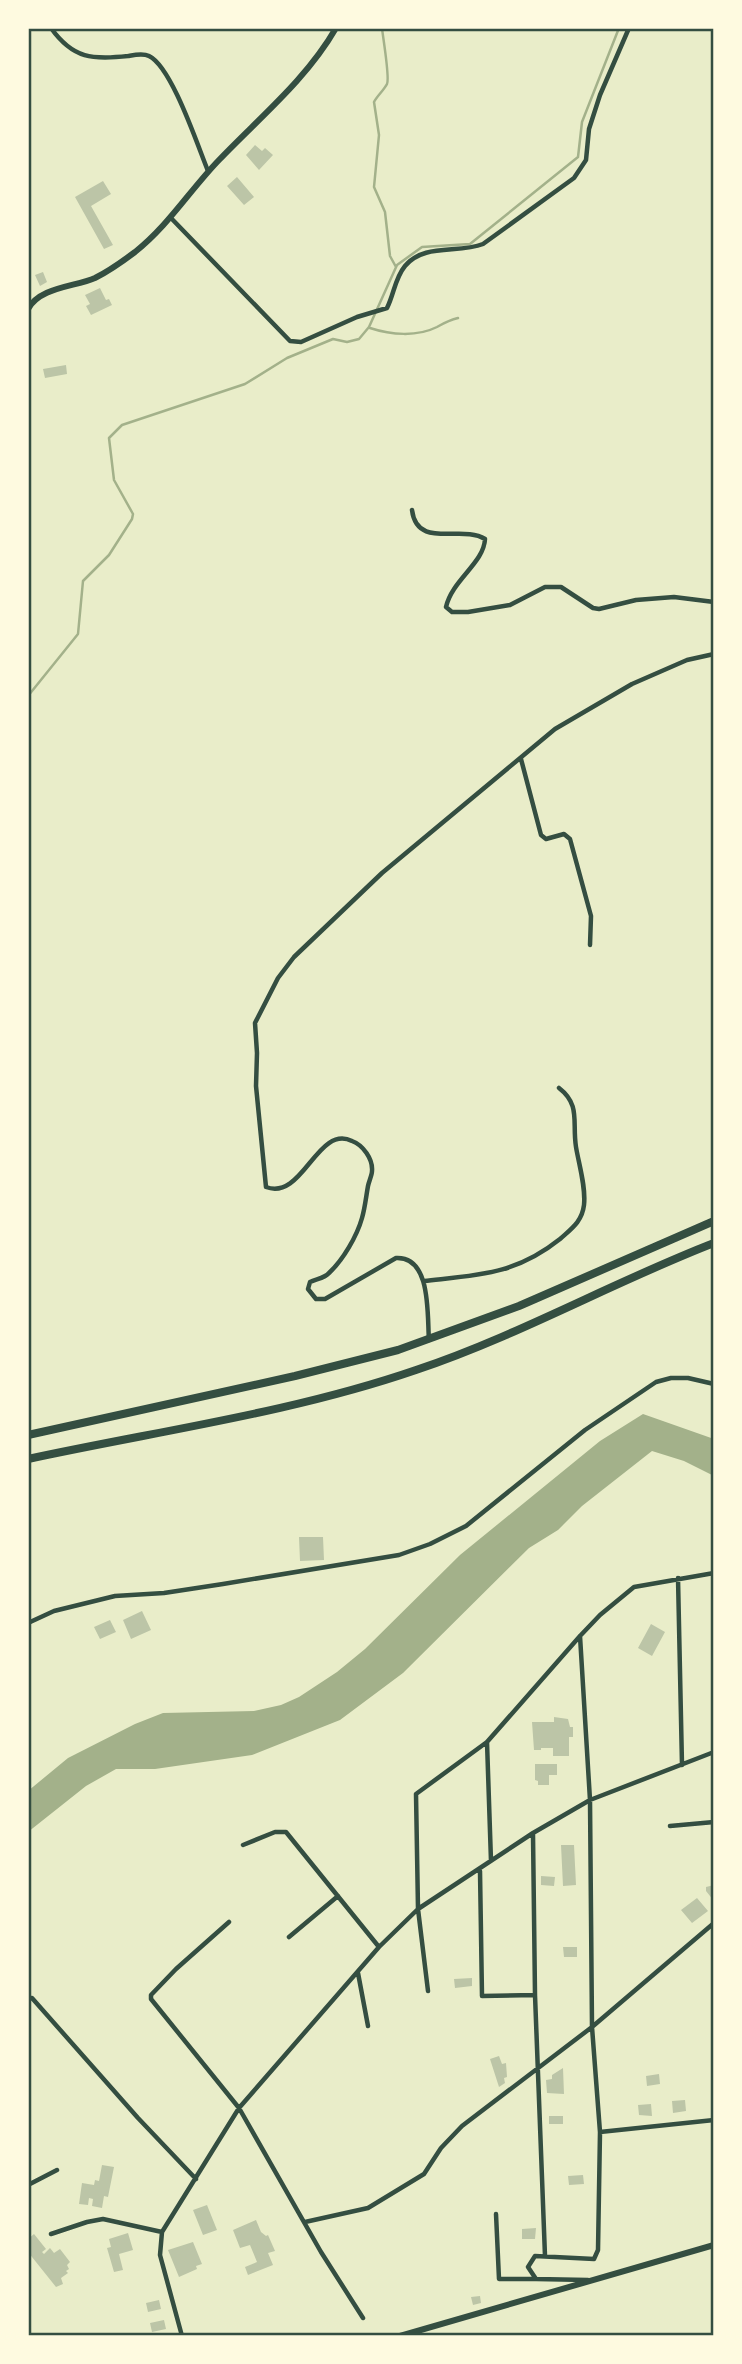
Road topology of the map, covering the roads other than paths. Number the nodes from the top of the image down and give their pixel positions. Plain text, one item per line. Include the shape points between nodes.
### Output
1 (51, 28) edge
2 (336, 28) edge
3 (629, 28) edge
4 (208, 172) junction
5 (170, 218) junction
6 (28, 309) edge
7 (412, 510) dead end
8 (714, 602) edge
9 (714, 654) edge
10 (521, 759) junction
11 (590, 945) dead end
12 (559, 1088) dead end
13 (714, 1221) edge
14 (714, 1243) edge
15 (424, 1281) junction
16 (429, 1340) junction
17 (714, 1384) edge
18 (28, 1435) edge
19 (28, 1460) edge
20 (714, 1573) edge
21 (678, 1578) junction
22 (28, 1623) edge
23 (580, 1636) junction
24 (487, 1742) junction
25 (714, 1752) edge
26 (682, 1765) junction
27 (590, 1801) junction
28 (714, 1822) edge
29 (670, 1826) dead end
30 (533, 1833) junction
31 (243, 1845) dead end
32 (491, 1862) junction
33 (480, 1870) junction
34 (338, 1896) junction
35 (418, 1909) junction
36 (229, 1922) dead end
37 (714, 1923) edge
38 (289, 1937) dead end
39 (379, 1947) junction
40 (358, 1972) junction
41 (428, 1991) dead end
42 (536, 1996) junction
43 (28, 1999) edge
44 (368, 2026) dead end
45 (592, 2027) junction
46 (538, 2069) junction
47 (239, 2108) junction
48 (714, 2120) edge
49 (600, 2132) junction
50 (57, 2170) dead end
51 (196, 2179) junction
52 (28, 2185) edge
53 (496, 2214) dead end
54 (305, 2222) junction
55 (162, 2232) junction
56 (51, 2234) dead end
57 (714, 2245) edge
58 (545, 2256) junction
59 (536, 2279) junction
60 (599, 2280) junction
61 (363, 2318) dead end
62 (182, 2336) edge
63 (400, 2336) edge

1 - 4 street via 84,56 104,59 143,54 160,64
2 - 4 main road via 289,91
3 - 5 street via 600,94 586,160 574,178 483,244 470,250 417,255 404,267 387,308 381,312 357,317 301,342 290,341
4 - 5 main road
5 - 6 main road via 117,264 95,278 35,299
7 - 8 street via 417,525 432,534 473,534 485,539 485,549 452,589 446,607 452,612 510,605 545,587 561,587 599,609 674,597
9 - 10 street via 687,660 632,684 555,729
10 - 11 street via 541,835 546,839 564,834 570,839 591,916
10 - 15 street via 382,873 294,957 255,1023 266,1187 285,1187 326,1144 339,1138 363,1148 373,1170 353,1239 328,1275 310,1282 308,1289 316,1298 325,1299 401,1258 408,1259
12 - 15 street via 570,1097 574,1110 584,1205 575,1227 525,1262 490,1274
13 - 16 highway
14 - 19 highway via 480,1347 405,1374 249,1414
15 - 16 street
16 - 18 highway via 325,1370
17 - 22 street via 688,1378 656,1382 585,1430 466,1526 430,1544 398,1555 202,1587 115,1596 54,1611
20 - 21 street
21 - 23 street via 634,1587
21 - 26 street
23 - 24 street
23 - 27 street
24 - 32 street
24 - 35 street via 416,1794
25 - 26 street
26 - 27 street
27 - 30 street
27 - 45 street
28 - 29 street
30 - 32 street
30 - 42 street
31 - 34 street via 286,1832
32 - 33 street
33 - 35 street
33 - 42 street via 482,1996
34 - 38 street
34 - 39 street
35 - 39 street
35 - 41 street
36 - 47 street via 151,1998
37 - 45 street
39 - 40 street
40 - 44 street
40 - 47 street
42 - 46 street
43 - 51 street via 32,1998
45 - 46 street
45 - 49 street
46 - 54 street via 462,2126 424,2174 368,2207
46 - 58 street
47 - 51 street
47 - 54 street
48 - 49 street
49 - 58 street via 597,2256
50 - 52 street
51 - 55 street
53 - 59 street via 499,2279
54 - 61 street
55 - 56 street via 103,2219
55 - 62 street via 160,2255
57 - 60 main road
58 - 59 street via 535,2256 528,2267
59 - 60 street
60 - 63 main road

